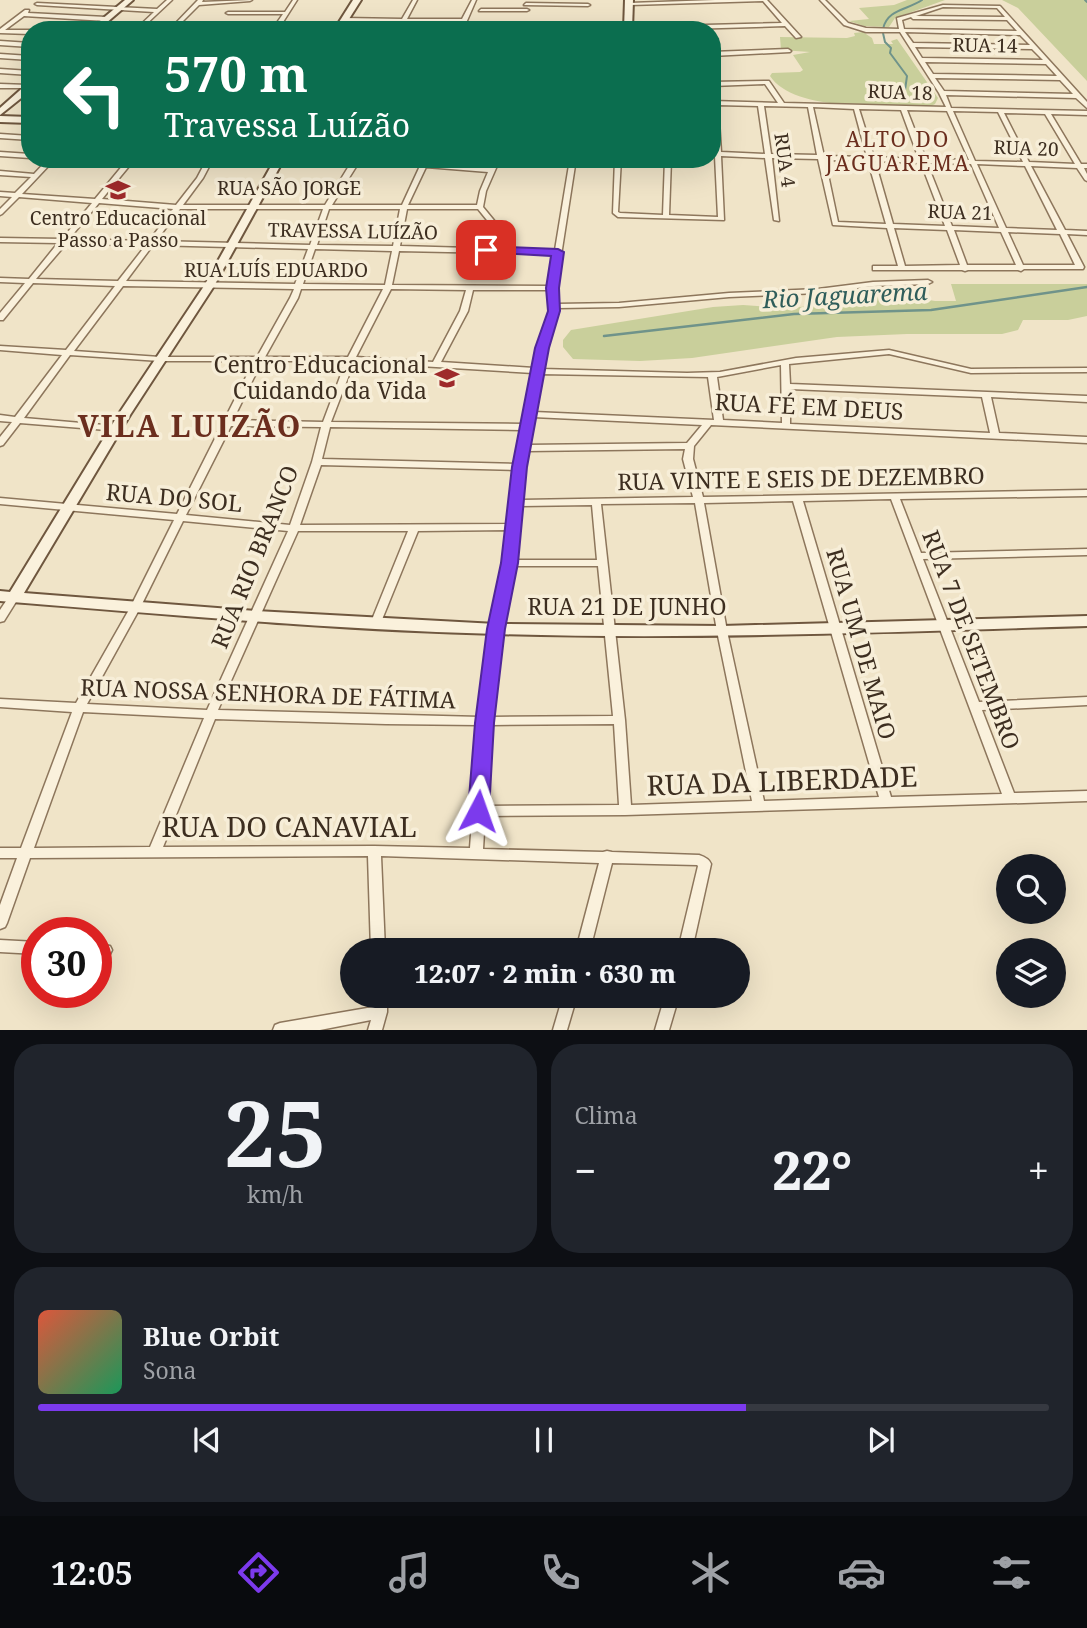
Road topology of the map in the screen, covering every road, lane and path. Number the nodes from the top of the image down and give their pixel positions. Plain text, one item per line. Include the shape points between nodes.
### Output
1 (80, 0) edge
2 (128, 0) edge
3 (170, 0) edge
4 (250, 0) edge
5 (295, 0) edge
6 (357, 0) edge
7 (415, 0) edge
8 (474, 0) edge
9 (764, 0) edge
10 (822, 0) edge
11 (39, 2) edge
12 (199, 2) edge
13 (534, 2) edge
14 (630, 2) edge
15 (526, 5) edge
16 (589, 5) dead end
17 (73, 6) junction
18 (118, 9) junction
19 (481, 10) dead end
20 (158, 11) junction
21 (228, 13) dead end
22 (286, 13) junction
23 (23, 14) junction
24 (902, 17) junction
25 (106, 19) junction
26 (1009, 19) junction
27 (344, 20) joint
28 (404, 20) junction
29 (104, 21) edge
30 (147, 21) edge
31 (181, 21) edge
32 (281, 21) edge
33 (464, 21) joint
34 (629, 21) edge
35 (785, 24) junction
36 (721, 26) edge
37 (0, 31) edge
38 (902, 31) junction
39 (21, 32) edge
40 (1021, 33) junction
41 (797, 37) dead end
42 (0, 43) edge
43 (21, 44) edge
44 (910, 45) junction
45 (1035, 47) junction
46 (788, 51) dead end
47 (721, 54) edge
48 (0, 56) edge
49 (21, 57) edge
50 (920, 60) junction
51 (1049, 62) junction
52 (0, 71) edge
53 (21, 72) edge
54 (931, 76) junction
55 (1063, 78) junction
56 (721, 84) edge
57 (0, 86) edge
58 (21, 86) edge
59 (21, 92) edge
60 (942, 93) junction
61 (1078, 96) junction
62 (5, 103) edge
63 (721, 103) edge
64 (761, 104) junction
65 (782, 104) junction
66 (810, 105) junction
67 (1087, 106) edge
68 (856, 107) junction
69 (903, 108) junction
70 (950, 109) junction
71 (1000, 111) junction
72 (0, 112) edge
73 (1048, 112) junction
74 (1087, 113) edge
75 (0, 118) edge
76 (21, 119) edge
77 (0, 136) edge
78 (21, 137) edge
79 (0, 154) edge
80 (721, 154) edge
81 (21, 155) edge
82 (768, 156) junction
83 (820, 158) junction
84 (871, 159) junction
85 (924, 161) junction
86 (975, 162) junction
87 (1027, 164) junction
88 (1083, 166) edge
89 (44, 168) edge
90 (125, 168) edge
91 (205, 168) edge
92 (275, 168) edge
93 (352, 168) edge
94 (423, 168) edge
95 (476, 168) edge
96 (572, 168) edge
97 (617, 168) edge
98 (668, 168) edge
99 (717, 168) edge
100 (492, 170) joint
101 (0, 173) edge
102 (36, 176) junction
103 (1087, 179) edge
104 (0, 194) edge
105 (18, 195) junction
106 (98, 201) junction
107 (177, 207) junction
108 (404, 207) junction
109 (480, 207) junction
110 (252, 208) junction
111 (326, 209) junction
112 (0, 213) edge
113 (666, 217) junction
114 (777, 220) dead end
115 (890, 226) junction
116 (949, 228) junction
117 (1004, 230) junction
118 (1062, 232) junction
119 (1087, 233) edge
120 (0, 240) edge
121 (152, 243) junction
122 (62, 244) junction
123 (232, 245) junction
124 (311, 247) junction
125 (396, 247) junction
126 (509, 250) junction
127 (558, 252) junction
128 (876, 268) dead end
129 (902, 268) junction
130 (965, 269) junction
131 (1021, 269) junction
132 (0, 280) edge
133 (29, 281) junction
134 (928, 282) dead end
135 (122, 284) junction
136 (209, 286) junction
137 (298, 287) junction
138 (388, 287) junction
139 (471, 287) junction
140 (552, 288) junction
141 (554, 306) junction
142 (0, 318) edge
143 (0, 348) edge
144 (67, 353) junction
145 (260, 358) junction
146 (160, 359) junction
147 (351, 359) junction
148 (785, 362) junction
149 (435, 365) junction
150 (1087, 370) edge
151 (537, 372) junction
152 (712, 374) junction
153 (787, 386) junction
154 (986, 394) junction
155 (1087, 399) edge
156 (530, 414) junction
157 (0, 418) edge
158 (16, 419) junction
159 (714, 422) junction
160 (228, 423) junction
161 (326, 424) junction
162 (786, 424) junction
163 (527, 427) junction
164 (116, 429) junction
165 (995, 434) junction
166 (1087, 440) edge
167 (0, 443) edge
168 (690, 446) junction
169 (523, 448) junction
170 (317, 462) junction
171 (519, 467) junction
172 (1087, 493) edge
173 (894, 496) junction
174 (797, 498) junction
175 (0, 500) edge
176 (699, 500) junction
177 (596, 501) junction
178 (516, 503) junction
179 (70, 508) junction
180 (178, 519) junction
181 (514, 527) junction
182 (294, 528) junction
183 (414, 528) junction
184 (1087, 552) edge
185 (917, 556) junction
186 (510, 563) junction
187 (601, 563) junction
188 (7, 596) edge
189 (135, 608) junction
190 (256, 616) junction
191 (0, 618) edge
192 (1087, 621) edge
193 (376, 622) junction
194 (943, 624) junction
195 (835, 628) junction
196 (496, 629) junction
197 (609, 631) junction
198 (722, 631) junction
199 (1087, 701) edge
200 (0, 703) edge
201 (975, 706) junction
202 (79, 708) junction
203 (212, 714) junction
204 (619, 720) junction
205 (485, 723) junction
206 (1087, 796) edge
207 (1010, 798) junction
208 (886, 802) junction
209 (759, 806) junction
210 (625, 810) junction
211 (478, 811) junction
212 (155, 851) junction
213 (374, 851) junction
214 (476, 852) junction
215 (0, 853) edge
216 (27, 853) junction
217 (607, 856) junction
218 (0, 923) edge
219 (378, 938) edge
220 (586, 938) edge
221 (688, 938) edge
222 (0, 946) edge
223 (21, 947) edge
224 (380, 1008) edge
225 (566, 1008) edge
226 (668, 1008) edge
227 (380, 1012) junction
228 (280, 1030) edge
229 (375, 1030) edge
230 (560, 1030) edge
231 (662, 1030) edge

1 - 17 street
2 - 18 street
3 - 20 street
4 - 12 street
5 - 22 street
6 - 27 street
7 - 28 street
8 - 33 street
9 - 14 street
9 - 35 street
10 - 38 street via 851,27
11 - 17 street
11 - 23 street
12 - 31 street
13 - 15 street
13 - 16 street
14 - 34 street
15 - 19 street
17 - 18 street
18 - 20 street
18 - 25 street
20 - 30 street
21 - 22 street
22 - 32 street
23 - 25 street
23 - 37 street
24 - 26 street
24 - 26 street via 939,7 991,7 1000,8
24 - 38 street
25 - 29 street
26 - 40 street
27 - 28 street
28 - 33 street
35 - 36 street
35 - 41 street
37 - 39 street
38 - 40 street
38 - 44 street
40 - 45 street
42 - 43 street
44 - 45 street
44 - 50 street
45 - 51 street
46 - 47 street
48 - 49 street
50 - 51 street, RUA 14
50 - 54 street
51 - 55 street
52 - 53 street
54 - 55 street
54 - 60 street
55 - 61 street
56 - 65 street via 767,82
57 - 58 street
59 - 62 street
60 - 61 street
60 - 70 street
61 - 67 street
62 - 72 street
63 - 64 street, RUA 18
64 - 65 street, RUA 18
64 - 82 street, RUA 4
65 - 66 street, RUA 18
66 - 68 street, RUA 18
66 - 83 street
68 - 69 street, RUA 18
68 - 84 street
69 - 70 street, RUA 18
69 - 85 street
70 - 71 street, RUA 18
70 - 86 street
71 - 73 street, RUA 18
71 - 87 street
73 - 74 street, RUA 18
73 - 88 street
75 - 76 street
77 - 78 street
79 - 81 street
80 - 82 street, RUA 20
82 - 83 street, RUA 20
82 - 114 street, RUA 4
83 - 84 street, RUA 20
83 - 115 street, RUA 21 via 833,222
84 - 85 street, RUA 20
84 - 115 street
85 - 86 street, RUA 20
85 - 116 street
86 - 87 street, RUA 20
86 - 117 street
87 - 88 street, RUA 20
87 - 118 street
88 - 103 street
89 - 102 street
90 - 106 street
91 - 107 street
92 - 110 street
93 - 111 street
94 - 108 street, RUA RIO BRANCO
95 - 100 street
96 - 127 street
97 - 113 street via 615,212
98 - 113 street
99 - 113 street via 722,219
100 - 109 street
101 - 102 street
102 - 105 street
104 - 105 street, RUA SÃO JORGE
105 - 106 street, RUA SÃO JORGE
105 - 112 street
106 - 107 street, RUA SÃO JORGE
106 - 122 street
107 - 110 street, RUA SÃO JORGE
107 - 121 street
108 - 109 street, RUA SÃO JORGE
108 - 111 street, RUA SÃO JORGE
108 - 125 street, RUA RIO BRANCO
109 - 126 street
110 - 111 street, RUA SÃO JORGE
110 - 123 street
111 - 124 street
115 - 116 street, RUA 21
115 - 129 street
116 - 117 street, RUA 21
116 - 130 street
117 - 118 street, RUA 21
117 - 131 street
118 - 119 street, RUA 21
118 - 131 street via 1080,266
120 - 122 street, TRAVESSA LUÍZÃO
121 - 122 street, TRAVESSA LUÍZÃO
121 - 123 street, TRAVESSA LUÍZÃO
121 - 135 street
122 - 133 street
123 - 124 street, TRAVESSA LUÍZÃO
123 - 136 street
124 - 125 street, TRAVESSA LUÍZÃO
124 - 137 street
125 - 126 street, TRAVESSA LUÍZÃO
125 - 138 street, RUA RIO BRANCO
126 - 127 street, TRAVESSA LUÍZÃO
127 - 140 street
128 - 129 street
129 - 130 street
130 - 131 street
132 - 133 street, RUA LUÍS EDUARDO
133 - 135 street, RUA LUÍS EDUARDO
133 - 142 street
134 - 141 street
135 - 136 street, RUA LUÍS EDUARDO
135 - 144 street
136 - 137 street, RUA LUÍS EDUARDO
136 - 146 street
137 - 138 street, RUA LUÍS EDUARDO
137 - 145 street
138 - 139 street, RUA LUÍS EDUARDO
138 - 147 street, RUA RIO BRANCO
139 - 140 street, RUA LUÍS EDUARDO
139 - 149 street via 464,312
140 - 141 street
141 - 151 street
143 - 144 street
144 - 146 street
144 - 158 street
145 - 146 street
145 - 147 street
145 - 160 street
146 - 164 street
147 - 149 street
147 - 161 street, RUA RIO BRANCO
148 - 150 street via 892,352 971,371
148 - 152 street
148 - 153 street
149 - 151 street
151 - 152 street
151 - 156 street
152 - 159 street
153 - 154 street
153 - 162 street
154 - 155 street
154 - 165 street
156 - 159 street, RUA FÉ EM DEUS
156 - 163 street
157 - 158 street
158 - 164 street
158 - 167 street
159 - 162 street, RUA FÉ EM DEUS
159 - 168 street
160 - 161 street
160 - 180 street
161 - 163 street
161 - 170 street, RUA RIO BRANCO
162 - 165 street, RUA FÉ EM DEUS
163 - 169 street
164 - 179 street
165 - 166 street, RUA FÉ EM DEUS
168 - 169 street
168 - 176 street via 688,459
169 - 171 street
170 - 171 street
170 - 182 street, RUA RIO BRANCO
171 - 178 street
172 - 173 street, RUA VINTE E SEIS DE DEZEMBRO
173 - 174 street, RUA VINTE E SEIS DE DEZEMBRO
173 - 185 street, RUA 7 DE SETEMBRO
174 - 176 street, RUA VINTE E SEIS DE DEZEMBRO
174 - 195 street, RUA UM DE MAIO
175 - 179 street, RUA DO SOL
176 - 177 street, RUA VINTE E SEIS DE DEZEMBRO
176 - 198 street
177 - 178 street, RUA VINTE E SEIS DE DEZEMBRO
177 - 187 street
178 - 181 street
179 - 180 street, RUA DO SOL
179 - 188 street
180 - 182 street, RUA DO SOL
180 - 189 street
181 - 183 street, RUA DO SOL
181 - 186 street
182 - 183 street, RUA DO SOL
182 - 190 street, RUA RIO BRANCO
183 - 193 street
184 - 185 street
185 - 194 street, RUA 7 DE SETEMBRO
186 - 187 street
186 - 196 street
187 - 197 street
188 - 189 street, RUA 21 DE JUNHO
188 - 191 street
189 - 190 street, RUA 21 DE JUNHO
189 - 202 street
190 - 193 street, RUA 21 DE JUNHO
190 - 203 street, RUA RIO BRANCO
192 - 194 street, RUA 21 DE JUNHO
193 - 196 street, RUA 21 DE JUNHO
194 - 195 street, RUA 21 DE JUNHO
194 - 201 street, RUA 7 DE SETEMBRO
195 - 198 street, RUA 21 DE JUNHO
195 - 208 street, RUA UM DE MAIO
196 - 197 street, RUA 21 DE JUNHO
196 - 205 street
197 - 198 street, RUA 21 DE JUNHO
197 - 204 street
198 - 209 street
199 - 201 street
200 - 202 street, RUA NOSSA SENHORA DE FÁTIMA
201 - 207 street, RUA 7 DE SETEMBRO
202 - 203 street, RUA NOSSA SENHORA DE FÁTIMA
202 - 216 street
203 - 205 street, RUA NOSSA SENHORA DE FÁTIMA
203 - 212 street, RUA RIO BRANCO
204 - 205 street, RUA NOSSA SENHORA DE FÁTIMA
204 - 210 street
205 - 211 street
206 - 207 street, RUA DA LIBERDADE
207 - 208 street, RUA DA LIBERDADE
208 - 209 street, RUA DA LIBERDADE
209 - 210 street, RUA DA LIBERDADE
210 - 211 street, RUA DA LIBERDADE
211 - 214 street
212 - 213 street, RUA DO CANAVIAL
212 - 216 street, RUA DO CANAVIAL
213 - 214 street, RUA DO CANAVIAL
213 - 219 street
214 - 217 street, RUA DO CANAVIAL
215 - 216 street, RUA DO CANAVIAL
216 - 218 street
217 - 220 street
217 - 221 street, RUA DO CANAVIAL via 704,861
222 - 223 street
224 - 227 street
225 - 230 street
226 - 231 street
227 - 228 street
227 - 229 street

